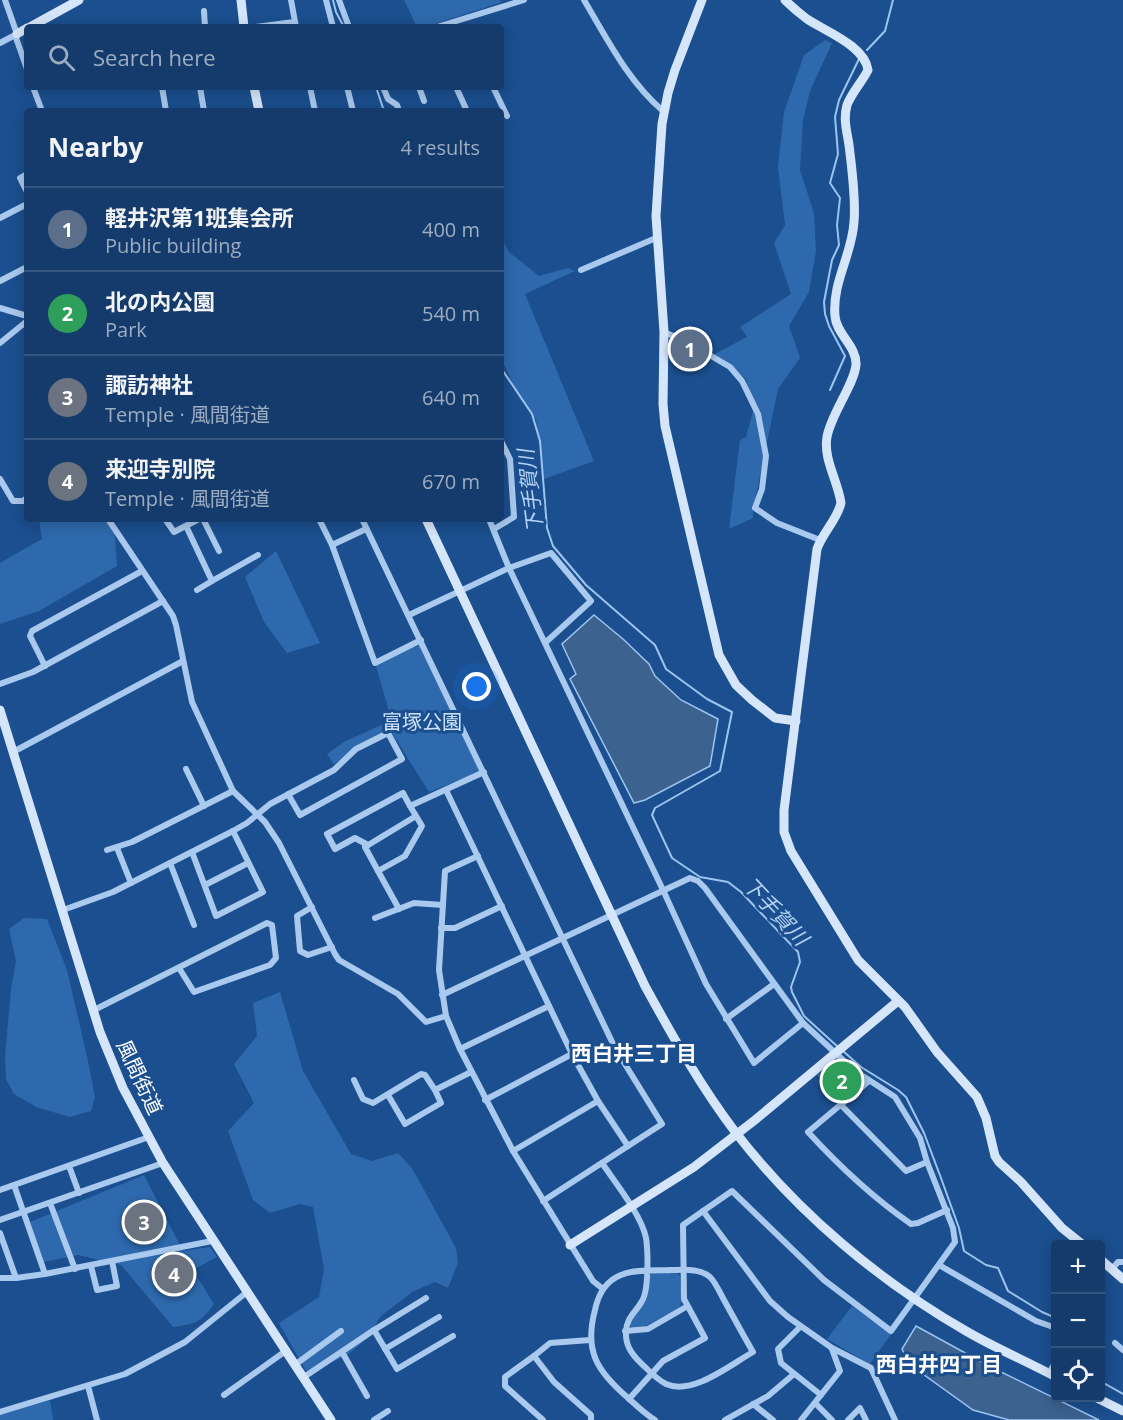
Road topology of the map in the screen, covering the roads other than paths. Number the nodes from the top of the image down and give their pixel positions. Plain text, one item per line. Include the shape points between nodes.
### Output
1 (5, 0) edge
2 (79, 0) edge
3 (241, 0) edge
4 (291, 0) edge
5 (326, 0) edge
6 (339, 0) edge
7 (524, 0) edge
8 (584, 0) edge
9 (702, 0) edge
10 (785, 0) edge
11 (204, 11) dead end
12 (460, 20) junction
13 (37, 24) edge
14 (206, 24) edge
15 (244, 24) edge
16 (295, 24) edge
17 (332, 24) edge
18 (348, 24) edge
19 (447, 24) edge
20 (462, 24) edge
21 (24, 30) edge
22 (16, 34) junction
23 (0, 43) edge
24 (24, 59) edge
25 (34, 90) edge
26 (162, 90) edge
27 (200, 90) edge
28 (255, 90) edge
29 (311, 90) edge
30 (348, 90) edge
31 (384, 90) edge
32 (420, 90) edge
33 (459, 90) edge
34 (494, 90) edge
35 (424, 101) dead end
36 (41, 108) edge
37 (166, 108) edge
38 (204, 108) edge
39 (258, 108) edge
40 (314, 108) edge
41 (352, 108) edge
42 (398, 108) edge
43 (466, 108) edge
44 (503, 108) edge
45 (504, 110) edge
46 (663, 111) junction
47 (507, 116) dead end
48 (24, 206) edge
49 (0, 218) edge
50 (656, 238) junction
51 (24, 269) edge
52 (581, 270) dead end
53 (0, 281) edge
54 (0, 308) edge
55 (24, 315) edge
56 (24, 323) edge
57 (664, 332) junction
58 (0, 343) edge
59 (504, 447) edge
60 (0, 479) edge
61 (24, 500) edge
62 (110, 522) edge
63 (167, 522) edge
64 (195, 522) edge
65 (203, 522) edge
66 (320, 522) edge
67 (363, 522) edge
68 (427, 522) edge
69 (490, 522) edge
70 (186, 526) junction
71 (366, 529) junction
72 (494, 529) junction
73 (820, 540) junction
74 (332, 545) junction
75 (219, 551) dead end
76 (258, 555) dead end
77 (509, 568) junction
78 (142, 571) junction
79 (212, 581) junction
80 (197, 590) dead end
81 (459, 590) junction
82 (163, 601) junction
83 (409, 615) junction
84 (421, 640) junction
85 (546, 642) junction
86 (183, 661) junction
87 (45, 666) junction
88 (0, 684) edge
89 (0, 710) edge
90 (796, 721) junction
91 (13, 752) junction
92 (186, 769) dead end
93 (484, 772) junction
94 (446, 790) junction
95 (233, 792) junction
96 (288, 794) junction
97 (204, 806) junction
98 (410, 806) junction
99 (258, 814) junction
100 (416, 816) junction
101 (233, 831) junction
102 (368, 845) junction
103 (117, 848) junction
104 (107, 850) dead end
105 (192, 852) junction
106 (478, 856) junction
107 (170, 863) junction
108 (248, 863) junction
109 (378, 871) junction
110 (131, 883) junction
111 (205, 885) junction
112 (663, 890) junction
113 (442, 904) junction
114 (502, 906) junction
115 (312, 907) junction
116 (399, 909) junction
117 (63, 910) junction
118 (612, 914) junction
119 (375, 918) dead end
120 (194, 925) dead end
121 (441, 928) junction
122 (562, 938) junction
123 (332, 947) junction
124 (527, 956) junction
125 (180, 968) junction
126 (774, 984) junction
127 (442, 996) junction
128 (898, 1000) junction
129 (549, 1006) junction
130 (94, 1010) junction
131 (446, 1016) junction
132 (726, 1019) junction
133 (803, 1023) junction
134 (460, 1049) junction
135 (838, 1050) junction
136 (572, 1054) junction
137 (471, 1072) junction
138 (354, 1080) dead end
139 (869, 1081) junction
140 (435, 1090) junction
141 (388, 1095) junction
142 (486, 1100) junction
143 (598, 1101) junction
144 (840, 1105) junction
145 (737, 1134) junction
146 (149, 1137) junction
147 (628, 1146) junction
148 (513, 1151) junction
149 (927, 1162) junction
150 (602, 1163) junction
151 (163, 1164) junction
152 (69, 1166) junction
153 (14, 1185) junction
154 (0, 1190) edge
155 (79, 1193) junction
156 (543, 1201) junction
157 (50, 1203) junction
158 (631, 1208) junction
159 (947, 1210) junction
160 (23, 1211) junction
161 (703, 1211) junction
162 (0, 1220) edge
163 (0, 1233) edge
164 (1076, 1240) edge
165 (213, 1241) junction
166 (570, 1245) junction
167 (112, 1261) junction
168 (1123, 1262) edge
169 (1105, 1263) edge
170 (939, 1265) junction
171 (91, 1266) junction
172 (75, 1269) junction
173 (1112, 1269) junction
174 (683, 1270) junction
175 (646, 1271) junction
176 (45, 1274) junction
177 (0, 1278) edge
178 (16, 1278) junction
179 (1123, 1279) edge
180 (603, 1288) junction
181 (247, 1292) junction
182 (426, 1298) dead end
183 (914, 1299) junction
184 (686, 1306) junction
185 (439, 1317) dead end
186 (1051, 1326) edge
187 (800, 1327) junction
188 (374, 1330) junction
189 (341, 1331) dead end
190 (626, 1331) junction
191 (453, 1336) dead end
192 (590, 1340) junction
193 (1114, 1343) dead end
194 (832, 1348) junction
195 (385, 1349) junction
196 (287, 1350) junction
197 (1123, 1350) edge
198 (342, 1352) junction
199 (534, 1356) junction
200 (296, 1364) junction
201 (652, 1373) junction
202 (794, 1374) junction
203 (1051, 1374) edge
204 (304, 1377) junction
205 (88, 1386) junction
206 (224, 1395) dead end
207 (821, 1395) junction
208 (367, 1396) dead end
209 (629, 1399) junction
210 (1105, 1402) edge
211 (815, 1403) junction
212 (753, 1404) junction
213 (388, 1411) dead end
214 (1123, 1411) edge
215 (0, 1412) edge
216 (97, 1420) edge
217 (332, 1420) edge
218 (374, 1420) edge
219 (543, 1420) edge
220 (591, 1420) edge
221 (655, 1420) edge
222 (726, 1420) edge
223 (773, 1420) edge
224 (801, 1420) edge
225 (832, 1420) edge
226 (848, 1420) edge
227 (866, 1420) edge
228 (895, 1420) edge

1 - 22 street
2 - 13 street
3 - 15 street
4 - 16 street
5 - 17 street
6 - 18 street
7 - 12 street
8 - 46 street via 618,58
9 - 46 street
10 - 73 street via 858,52 866,59 868,70 847,105 844,123 855,221 837,282 834,312 856,366 826,440 841,503
11 - 14 street
12 - 19 street
12 - 20 street
21 - 22 street
22 - 23 street
22 - 24 street
25 - 36 street
26 - 37 street
27 - 38 street
28 - 39 street
29 - 40 street
30 - 41 street
31 - 42 street
32 - 35 street
33 - 43 street
34 - 44 street
45 - 47 street
46 - 50 street
48 - 49 street
50 - 52 street
50 - 57 street
51 - 53 street
54 - 55 street
56 - 58 street
57 - 73 street via 736,372 758,414 766,456 755,508 777,523
57 - 90 street via 664,426 719,655 736,685 752,700 775,718
59 - 72 street via 510,459 514,518
60 - 61 street via 13,501
62 - 78 street
63 - 70 street via 174,532
64 - 70 street
65 - 75 street
66 - 74 street
67 - 71 street
68 - 81 street
69 - 72 street
70 - 79 street
71 - 74 street
71 - 83 street
72 - 77 street
73 - 90 street
74 - 84 street via 375,663
76 - 79 street
77 - 81 street
77 - 85 street
77 - 85 street via 551,553 591,601
78 - 82 street
78 - 87 street via 32,631 30,636
79 - 80 street
81 - 83 street
81 - 118 street
82 - 86 street via 176,625
82 - 87 street
83 - 84 street
84 - 93 street
85 - 112 street
86 - 91 street
86 - 95 street via 196,712
87 - 88 street
89 - 91 street, 風間街道
90 - 128 street via 783,821 787,842 858,960
91 - 117 street, 風間街道
92 - 97 street
93 - 94 street
93 - 122 street
94 - 98 street
94 - 106 street
95 - 97 street
95 - 99 street
96 - 96 street via 334,770 356,749 388,733 402,759 300,815
96 - 99 street
97 - 103 street
98 - 100 street
98 - 102 street via 403,793 327,834 335,849 356,838
99 - 101 street
99 - 115 street via 279,843
100 - 102 street
100 - 109 street via 422,826 405,856
101 - 105 street
101 - 108 street
102 - 109 street via 365,847
103 - 104 street
103 - 110 street
105 - 107 street
105 - 111 street
106 - 113 street via 445,871
106 - 114 street
107 - 110 street
107 - 120 street
108 - 111 street
108 - 111 street via 263,892 216,916
109 - 116 street
110 - 117 street
112 - 118 street
112 - 126 street via 690,878 698,881
112 - 132 street
113 - 116 street via 414,903
113 - 121 street
114 - 121 street via 455,928
114 - 124 street
115 - 123 street
115 - 123 street via 297,915 300,951 308,955
116 - 119 street
117 - 130 street, 風間街道
118 - 122 street
118 - 145 street via 683,1055
121 - 127 street
122 - 124 street
122 - 147 street via 615,1048 662,1124
123 - 131 street via 339,960 392,990 426,1022
124 - 127 street
124 - 129 street
125 - 125 street via 267,924 272,925 276,958 270,965 194,992
125 - 130 street
126 - 132 street
126 - 133 street
127 - 131 street
128 - 135 street
128 - 164 street via 977,1097 999,1162
129 - 134 street
129 - 136 street
130 - 146 street, 風間街道 via 114,1069
131 - 134 street
132 - 133 street via 754,1063
133 - 135 street
134 - 137 street
135 - 139 street
135 - 145 street
136 - 142 street
136 - 143 street
137 - 140 street
137 - 142 street
138 - 141 street via 363,1099 373,1103
139 - 144 street
139 - 149 street via 895,1097 920,1138
140 - 141 street via 421,1074
140 - 141 street via 441,1104 405,1124
142 - 148 street
143 - 147 street
143 - 148 street
144 - 149 street via 906,1171
144 - 159 street via 808,1132 843,1170 911,1224
145 - 158 street
145 - 183 street via 818,1222
146 - 151 street, 風間街道
146 - 152 street
147 - 150 street
148 - 156 street
149 - 159 street
150 - 156 street
150 - 158 street
151 - 155 street
151 - 165 street, 風間街道
152 - 153 street
152 - 155 street
153 - 154 street
153 - 160 street
155 - 157 street
156 - 166 street
157 - 160 street
157 - 172 street
158 - 166 street
158 - 175 street via 646,1235
159 - 170 street via 955,1242
160 - 162 street
160 - 176 street
161 - 174 street via 683,1225
161 - 183 street via 732,1191 824,1281 891,1331
161 - 187 street via 770,1301
163 - 178 street
165 - 167 street
165 - 181 street, 風間街道
166 - 180 street via 593,1281
167 - 171 street
167 - 171 street via 117,1286 98,1290
168 - 173 street
169 - 173 street
170 - 183 street
170 - 186 street
171 - 172 street
172 - 176 street
173 - 179 street
174 - 175 street
174 - 184 street
174 - 201 street via 703,1272 714,1282 753,1352 687,1388 666,1384
175 - 180 street via 620,1275
175 - 190 street via 646,1291
176 - 178 street
177 - 178 street
180 - 192 street via 596,1303
181 - 196 street, 風間街道
181 - 205 street via 185,1342 125,1374
182 - 188 street
183 - 203 street via 967,1332
184 - 190 street via 648,1329
184 - 201 street via 705,1338 663,1361
185 - 195 street
187 - 194 street
187 - 202 street via 778,1349 781,1363
188 - 195 street
188 - 198 street
189 - 200 street
190 - 201 street via 630,1351
191 - 195 street via 398,1369
192 - 199 street via 550,1343
192 - 209 street via 599,1369
193 - 197 street
194 - 207 street via 840,1371
194 - 228 street via 871,1368
196 - 200 street, 風間街道
196 - 206 street
198 - 204 street
198 - 208 street
199 - 219 street via 505,1377 505,1386
199 - 220 street via 554,1382 591,1415
200 - 204 street, 風間街道
201 - 209 street
202 - 207 street
202 - 212 street
204 - 217 street, 風間街道
205 - 215 street
205 - 216 street
207 - 211 street
209 - 221 street
210 - 214 street
211 - 224 street
211 - 225 street
212 - 222 street
212 - 223 street
213 - 218 street
226 - 227 street via 860,1408

